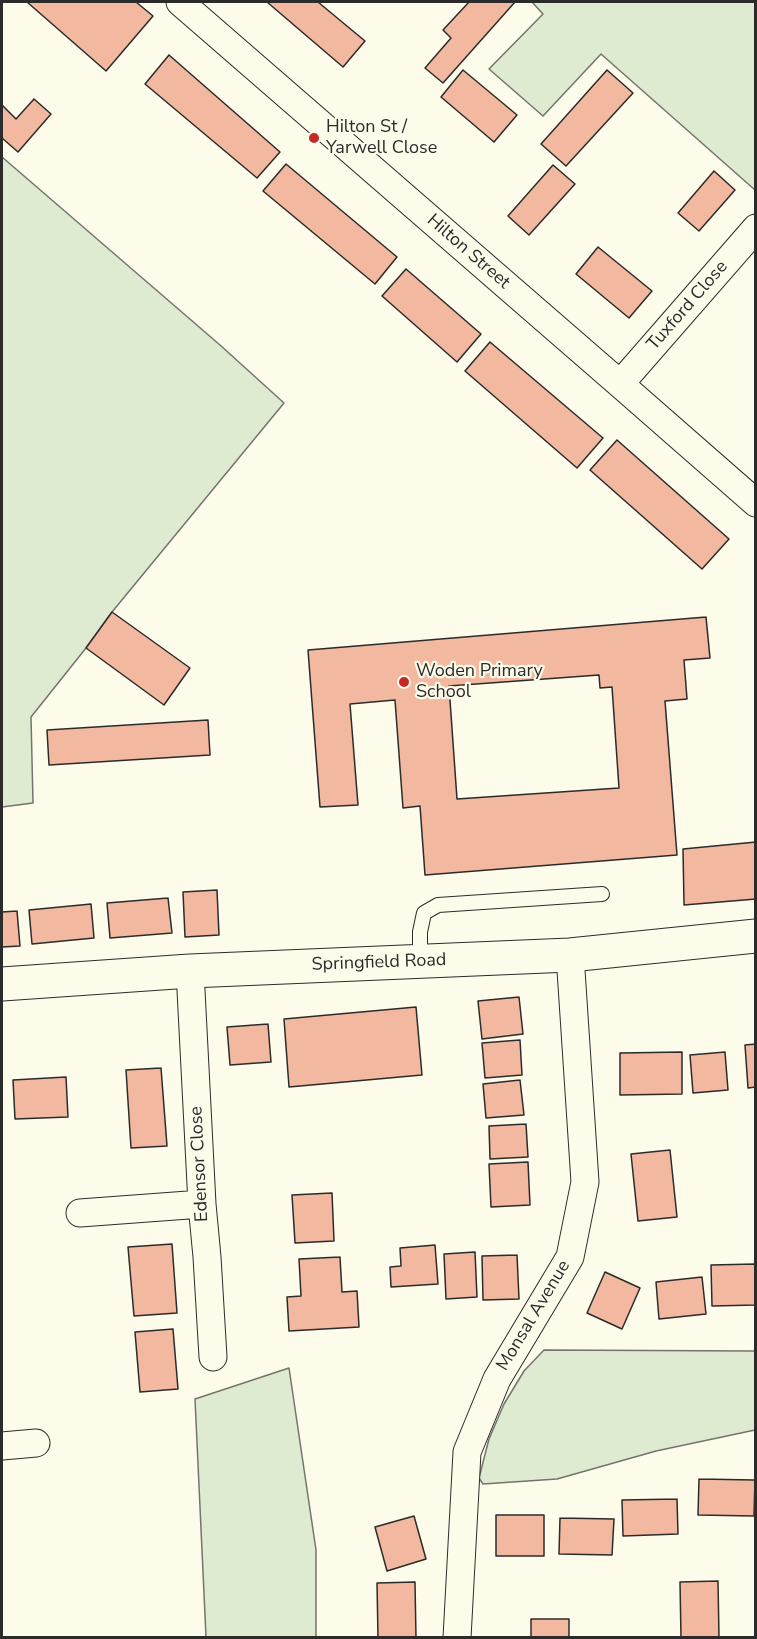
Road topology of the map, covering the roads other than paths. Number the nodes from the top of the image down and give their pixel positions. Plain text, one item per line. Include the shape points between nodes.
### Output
1 (190, 5) edge
2 (756, 228) edge
3 (620, 384) junction
4 (756, 504) edge
5 (602, 894) dead end
6 (756, 936) edge
7 (570, 955) junction
8 (420, 962) junction
9 (190, 971) junction
10 (2, 984) edge
11 (201, 1204) junction
12 (80, 1213) dead end
13 (213, 1357) dead end
14 (36, 1443) dead end
15 (2, 1446) edge
16 (457, 1638) edge

1 - 3 street, Hilton Street
2 - 3 street, Tuxford Close
3 - 4 street, Hilton Street
5 - 8 lane via 438,905 424,913
6 - 7 street, Springfield Road
7 - 8 street, Springfield Road
7 - 16 street, Monsal Avenue via 585,1182 570,1257 497,1379 467,1452
8 - 9 street, Springfield Road
9 - 10 street, Springfield Road
9 - 11 street, Edensor Close
11 - 12 street
11 - 13 street, Edensor Close
14 - 15 street

